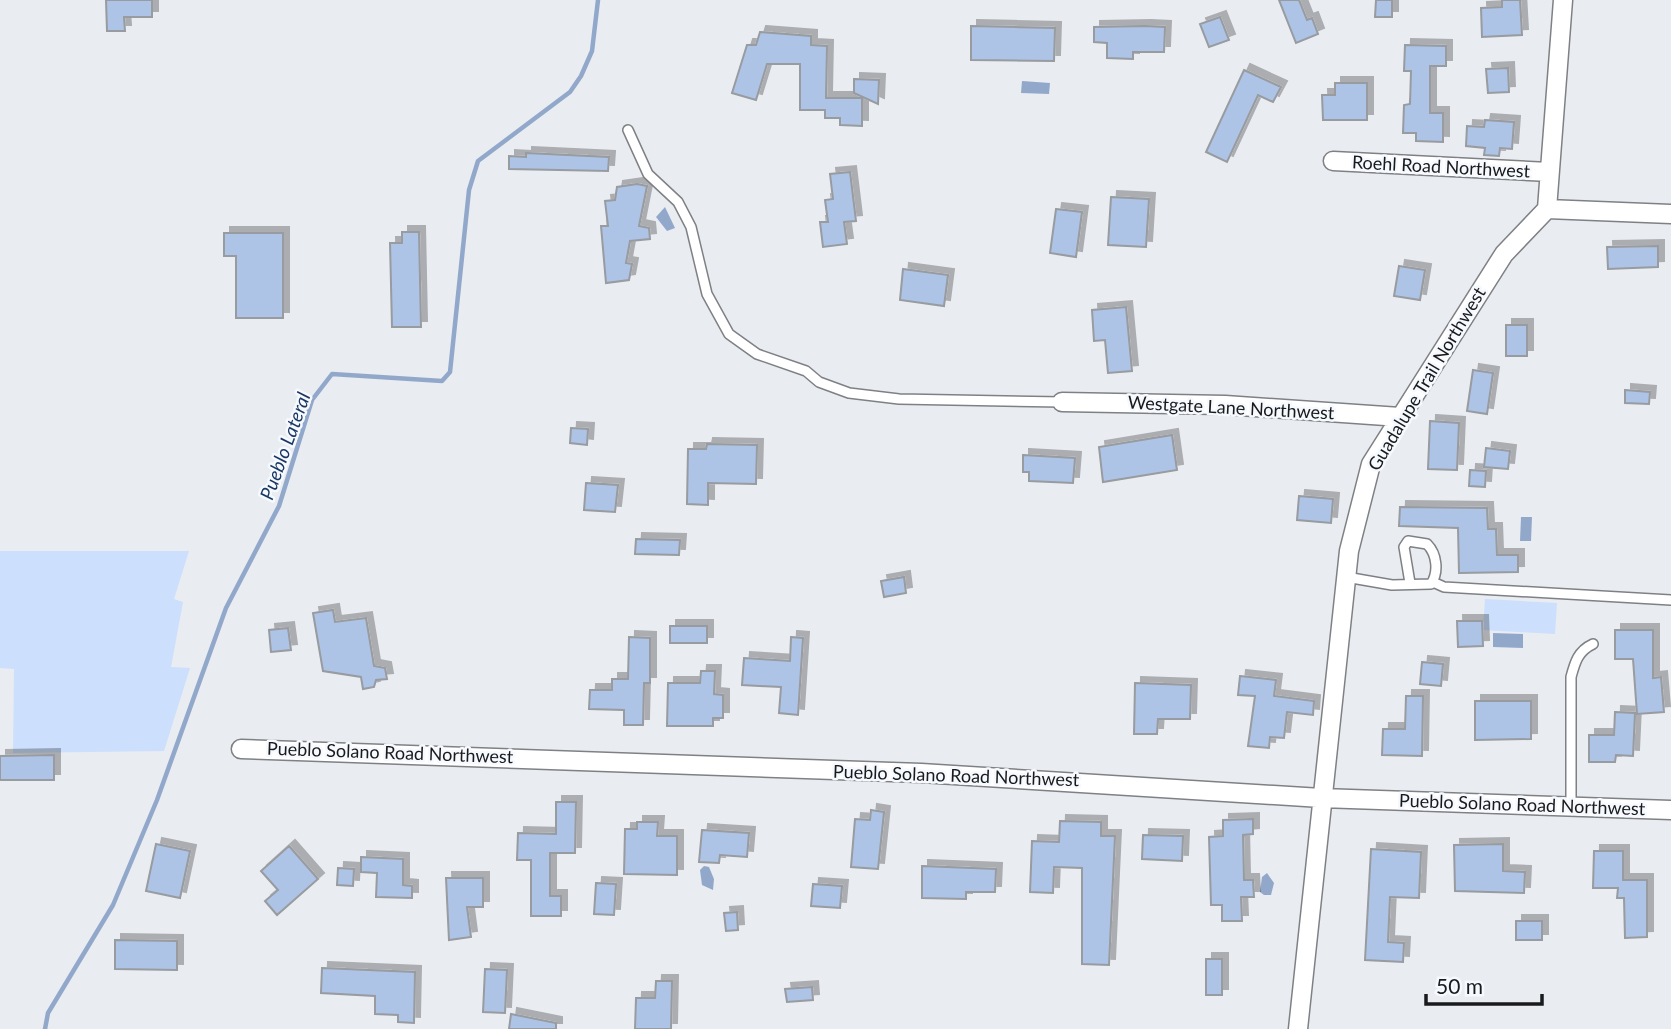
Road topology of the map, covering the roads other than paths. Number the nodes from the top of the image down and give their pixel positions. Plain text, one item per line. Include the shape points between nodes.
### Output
1 (1563, 0) edge
2 (628, 131) dead end
3 (1334, 161) dead end
4 (1549, 172) junction
5 (1547, 209) junction
6 (1671, 214) edge
7 (1062, 402) joint
8 (1400, 416) junction
9 (1346, 577) junction
10 (1433, 582) junction
11 (1410, 583) junction
12 (1671, 600) edge
13 (1593, 645) dead end
14 (241, 749) dead end
15 (1321, 797) junction
16 (1571, 807) junction
17 (1671, 810) edge
18 (1298, 1029) edge

1 - 4 street
2 - 7 lane via 648,174 678,202 691,227 707,293 729,334 757,354 849,393 899,399
3 - 4 street, Roehl Road Northwest
4 - 5 street
5 - 6 street
5 - 8 street, Guadalupe Trail Northwest via 1504,254
7 - 8 street, Westgate Lane Northwest via 1225,405
8 - 9 street, Guadalupe Trail Northwest via 1371,464
9 - 11 lane via 1392,585
9 - 15 street, Guadalupe Trail Northwest
10 - 11 lane
10 - 11 lane via 1432,549 1408,541 1404,555
10 - 12 lane via 1444,587
13 - 16 lane via 1577,657 1571,677
14 - 15 street, Pueblo Solano Road Northwest via 921,773
15 - 16 street, Pueblo Solano Road Northwest
15 - 18 street, Guadalupe Trail Northwest
16 - 17 street, Pueblo Solano Road Northwest

